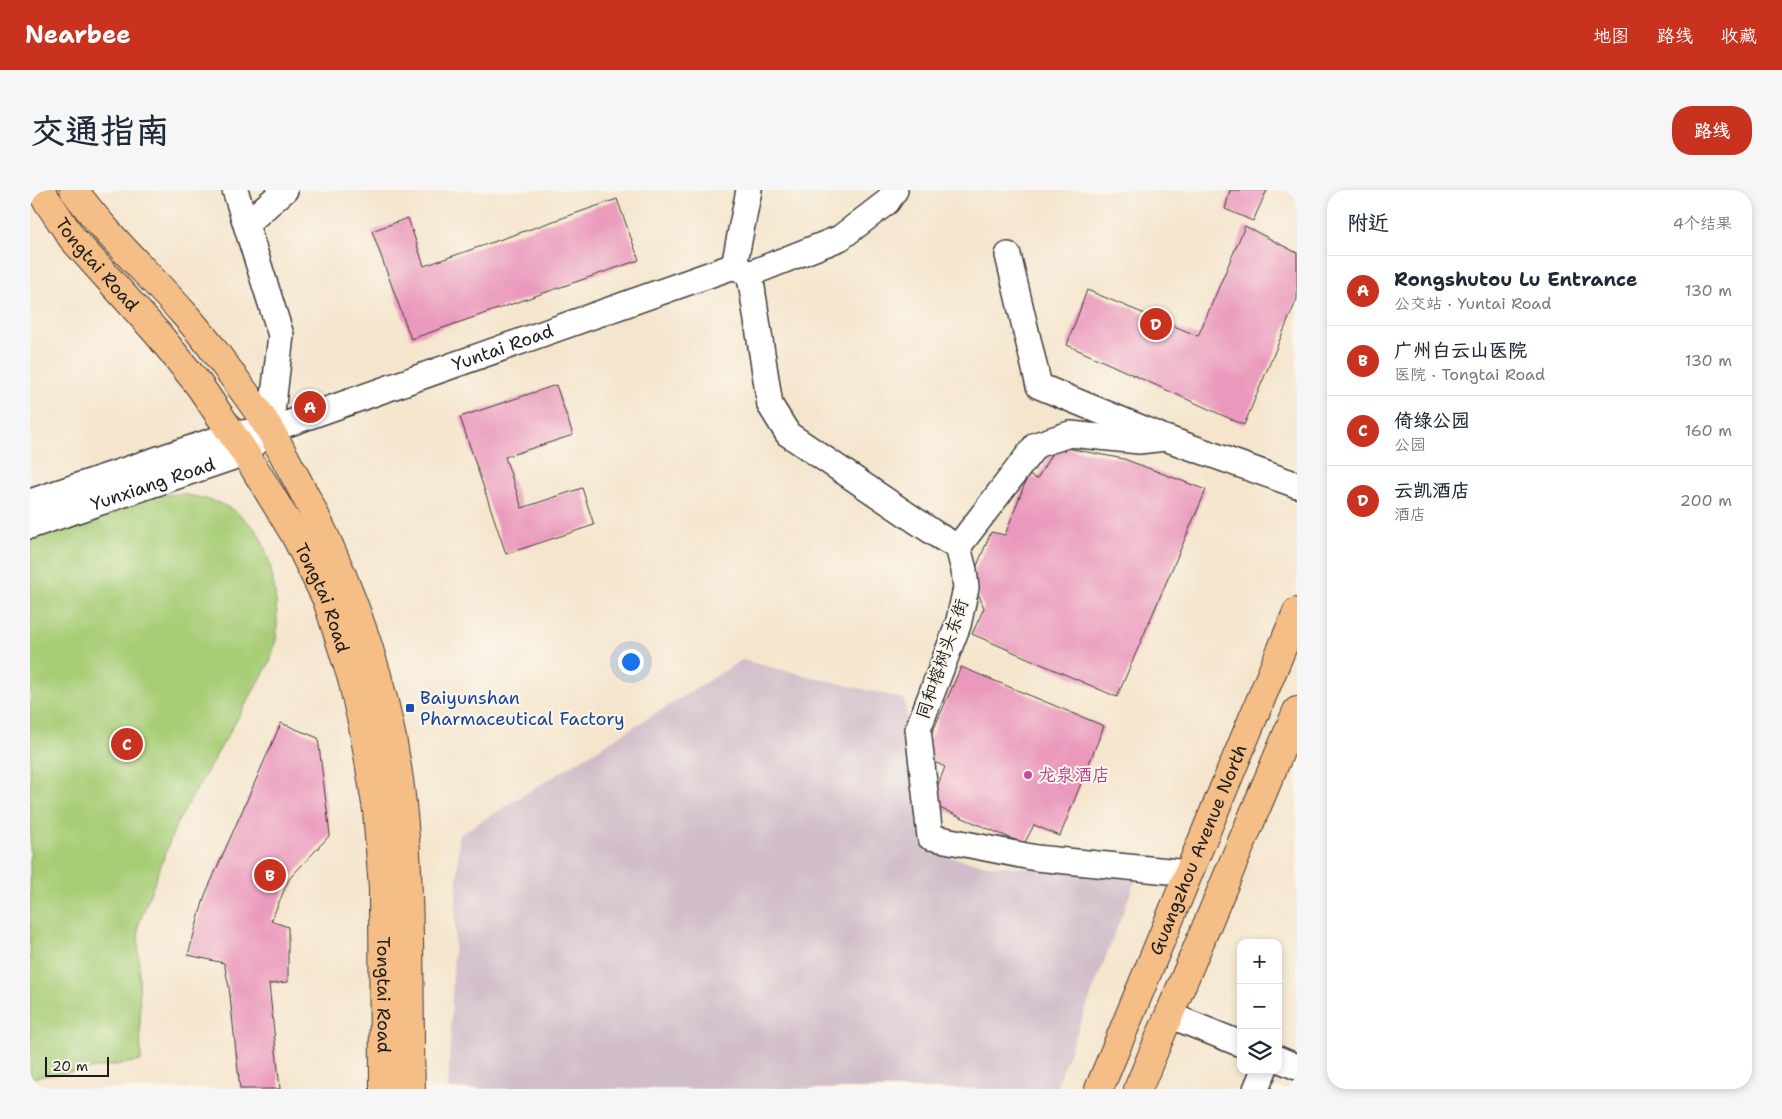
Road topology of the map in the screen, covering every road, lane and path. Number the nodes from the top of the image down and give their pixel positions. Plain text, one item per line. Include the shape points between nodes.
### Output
1 (40, 190) edge
2 (74, 190) edge
3 (235, 190) edge
4 (285, 190) edge
5 (749, 190) edge
6 (895, 190) edge
7 (246, 224) junction
8 (1008, 255) dead end
9 (741, 270) junction
10 (270, 430) junction
11 (1165, 438) junction
12 (239, 444) junction
13 (1297, 485) edge
14 (30, 502) edge
15 (30, 526) edge
16 (958, 547) junction
17 (1297, 612) edge
18 (1297, 711) edge
19 (1189, 873) junction
20 (1169, 1015) junction
21 (1237, 1042) edge
22 (1282, 1061) edge
23 (1297, 1067) edge
24 (1262, 1074) edge
25 (384, 1089) edge
26 (411, 1089) edge
27 (1099, 1089) edge
28 (1138, 1089) edge
29 (1256, 1089) edge

1 - 12 main road, Tongtai Road via 72,238 182,363
2 - 10 main road, Tongtai Road via 107,232 209,344
3 - 7 street
4 - 7 street
5 - 9 street
6 - 9 street, Yuntai Road via 887,202 840,238
7 - 10 street via 281,334
8 - 11 street via 1039,386
9 - 10 street, Yuntai Road
9 - 16 street via 752,288 770,406 788,434
10 - 12 street, Yuntai Road
10 - 26 main road, Tongtai Road via 344,578 387,714 401,796 405,843
11 - 13 street
11 - 16 street via 1139,441 1070,434 1036,446
12 - 14 street, Yunxiang Road
12 - 15 street, Yunxiang Road
12 - 25 main road, Tongtai Road via 296,535 327,600 362,722 377,810 383,889
16 - 19 street, 同和榕树头东街 via 966,588 958,624 918,729 930,837 1036,858
17 - 19 main road, Guangzhou Avenue North
18 - 20 main road, Guangzhou Avenue North
19 - 27 main road, Guangzhou Avenue North
20 - 21 street
20 - 28 main road, Guangzhou Avenue North
22 - 23 street
24 - 29 street

